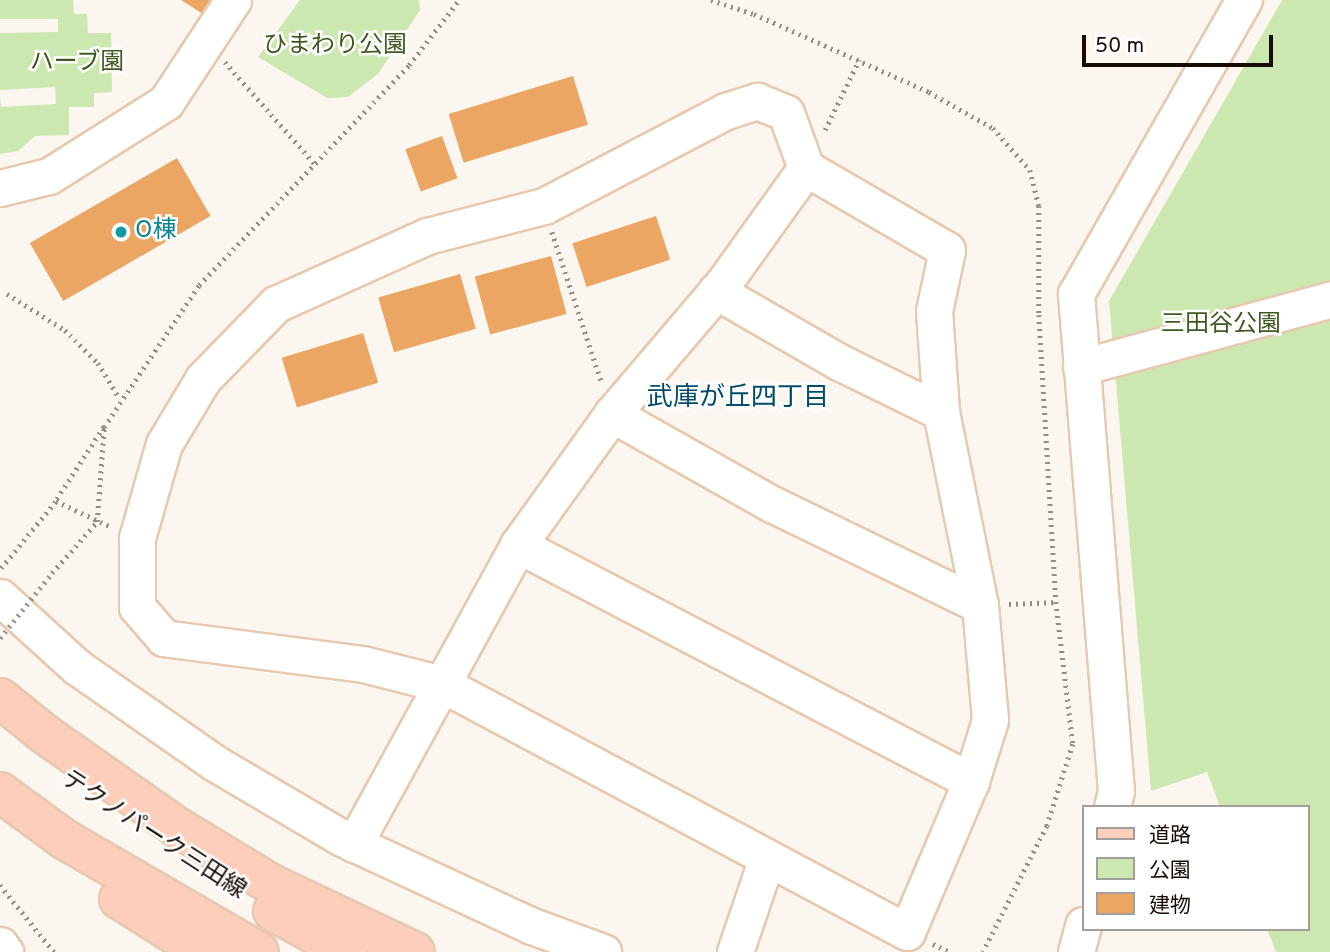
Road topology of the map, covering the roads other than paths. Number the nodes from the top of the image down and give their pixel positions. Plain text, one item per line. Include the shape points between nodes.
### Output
1 (233, 0) edge
2 (1244, 0) edge
3 (806, 168) junction
4 (0, 188) edge
5 (716, 291) junction
6 (1330, 299) edge
7 (1081, 367) junction
8 (941, 412) junction
9 (612, 414) junction
10 (518, 545) junction
11 (0, 597) edge
12 (980, 605) junction
13 (442, 684) junction
14 (0, 698) edge
15 (0, 731) edge
16 (971, 781) junction
17 (1, 800) edge
18 (1112, 805) edge
19 (354, 844) junction
20 (766, 861) junction
21 (1082, 929) edge
22 (0, 944) edge
23 (5, 952) edge
24 (203, 952) edge
25 (259, 952) edge
26 (348, 952) edge
27 (415, 952) edge
28 (603, 952) edge
29 (735, 952) edge
30 (1076, 952) edge

1 - 4 street via 166,102 48,176
2 - 7 street via 1076,294
3 - 5 street
3 - 8 street via 947,250 934,311
3 - 13 street via 786,113 757,101 726,111 544,206 427,236 276,304 203,379 164,444 138,538 137,607 164,639 363,664
5 - 8 street via 839,362
5 - 9 street
6 - 7 street
7 - 18 street via 1116,791
8 - 12 street
9 - 10 street
9 - 12 street via 772,504
10 - 13 street
10 - 16 street
11 - 19 street via 77,667 213,762
12 - 16 street via 989,720
13 - 19 street
13 - 20 street
14 - 27 main road via 189,834 271,884
15 - 26 main road, テクノパーク三田線 via 32,758 194,868
16 - 20 street via 907,932
17 - 24 main road
17 - 25 main road, テクノパーク三田線
19 - 28 street via 532,926
20 - 29 street
21 - 30 street
22 - 23 street

